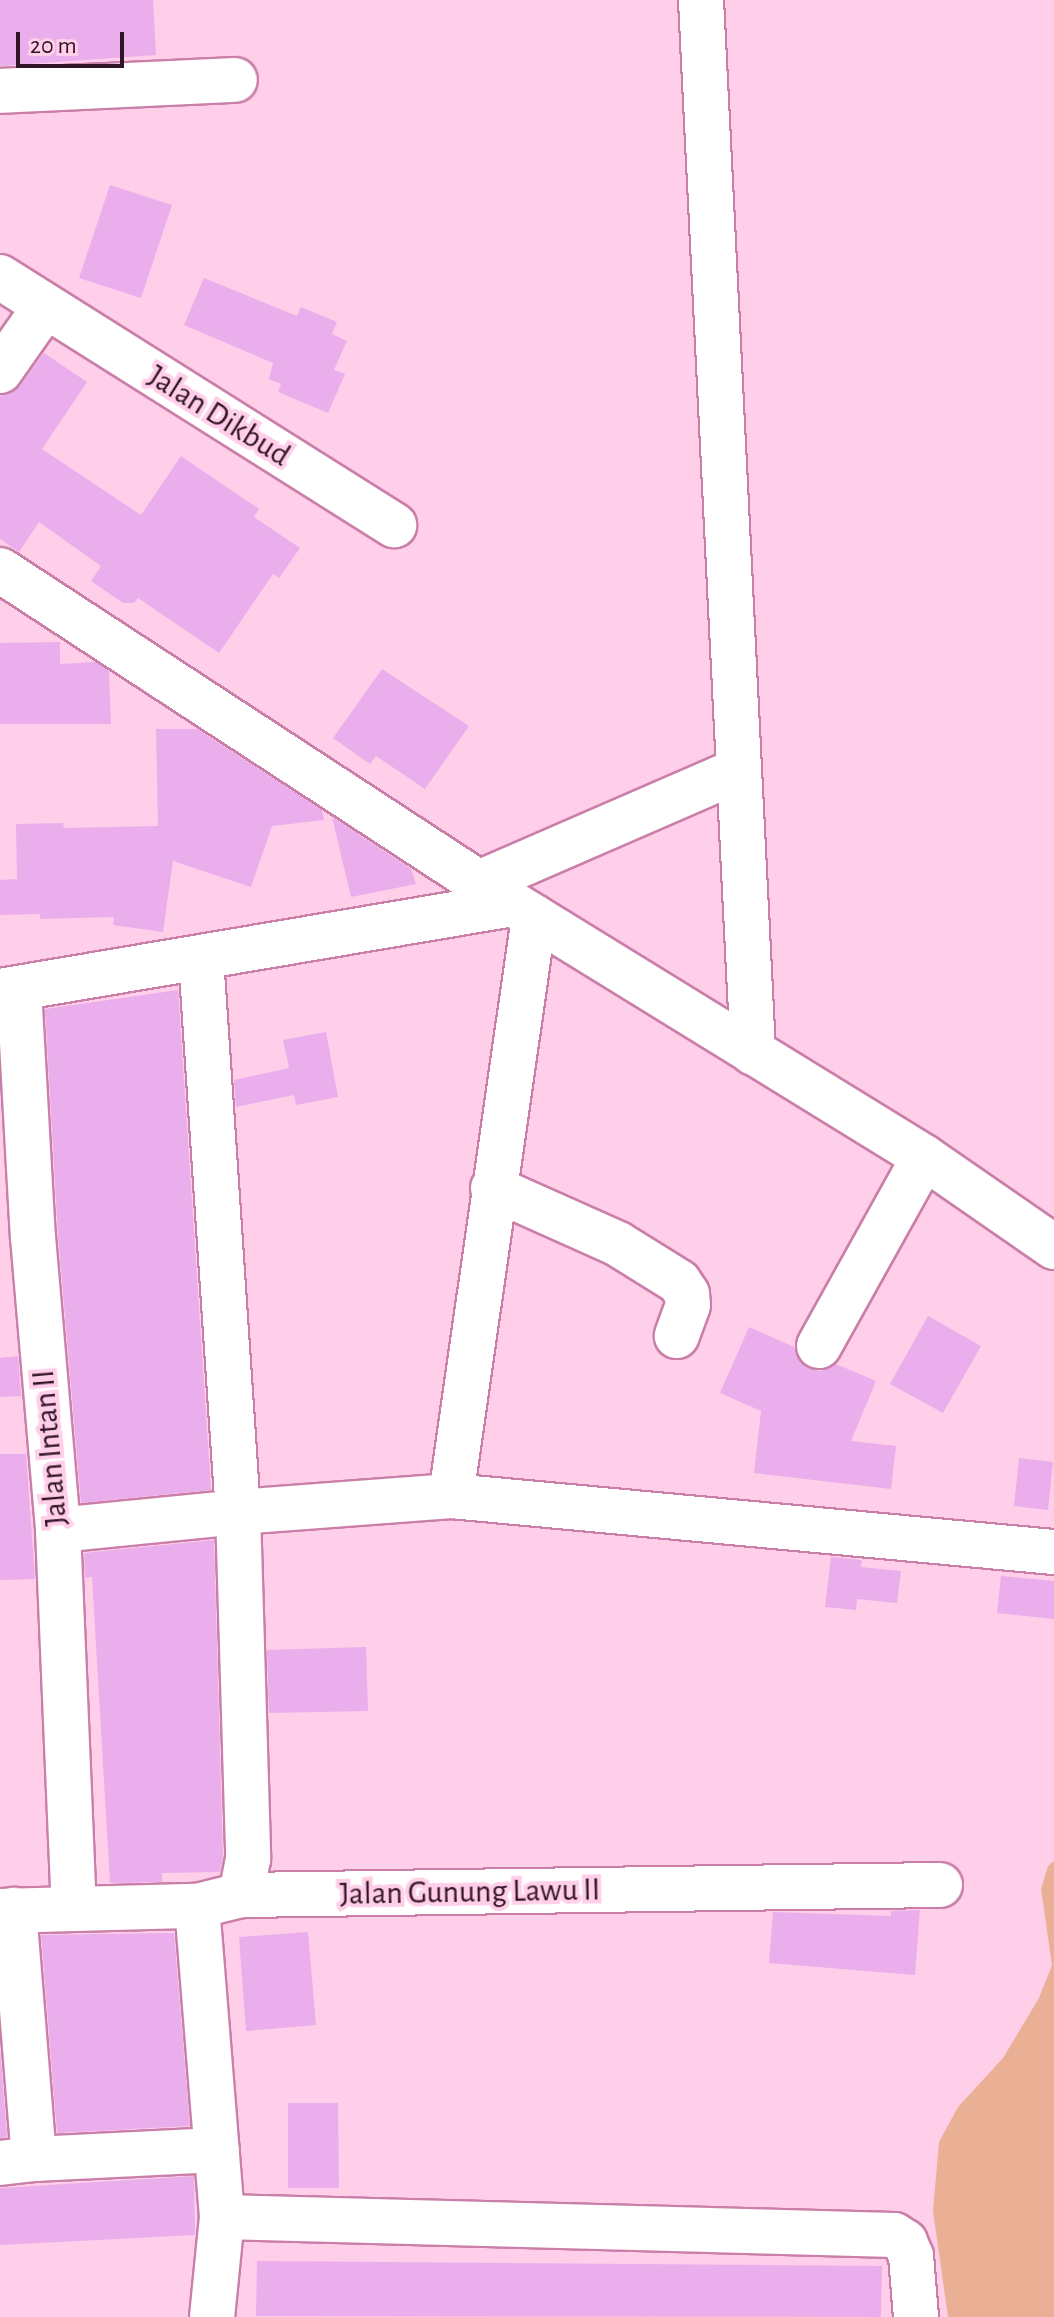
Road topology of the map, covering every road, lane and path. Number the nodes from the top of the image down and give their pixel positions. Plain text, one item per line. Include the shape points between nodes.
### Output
1 (701, 0) edge
2 (235, 80) dead end
3 (0, 91) edge
4 (0, 277) edge
5 (45, 307) junction
6 (0, 371) edge
7 (394, 525) dead end
8 (0, 570) edge
9 (737, 771) junction
10 (509, 901) junction
11 (201, 958) junction
12 (10, 990) edge
13 (753, 1053) junction
14 (924, 1157) junction
15 (493, 1188) junction
16 (1054, 1247) edge
17 (677, 1336) dead end
18 (819, 1346) dead end
19 (451, 1496) junction
20 (238, 1512) junction
21 (58, 1530) junction
22 (1054, 1552) edge
23 (940, 1885) dead end
24 (241, 1895) junction
25 (197, 1906) junction
26 (74, 1907) junction
27 (7, 1910) edge
28 (217, 2150) junction
29 (17, 2161) edge
30 (222, 2217) junction
31 (212, 2317) edge
32 (916, 2317) edge

1 - 9 street
2 - 3 street
4 - 5 street, Jalan Dikbud
5 - 6 street
5 - 7 street, Jalan Dikbud
8 - 10 street
9 - 10 street
9 - 13 street
10 - 11 street
10 - 13 street
10 - 15 street
11 - 12 street
11 - 20 street
12 - 21 street, Jalan Intan II
13 - 14 street
14 - 16 street
14 - 18 street
15 - 17 street via 618,1244 679,1282 688,1305
15 - 19 street
19 - 20 street
19 - 22 street
20 - 21 street
20 - 24 street via 248,1859
21 - 26 street, Jalan Intan II
23 - 24 street, Jalan Gunung Lawu II
24 - 25 street, Jalan Gunung Lawu II
25 - 26 street, Jalan Gunung Lawu II
25 - 28 street
26 - 27 street, Jalan Gunung Lawu II
27 - 29 street
28 - 29 street
28 - 30 street
30 - 31 street
30 - 32 street via 894,2235 905,2242 911,2256

